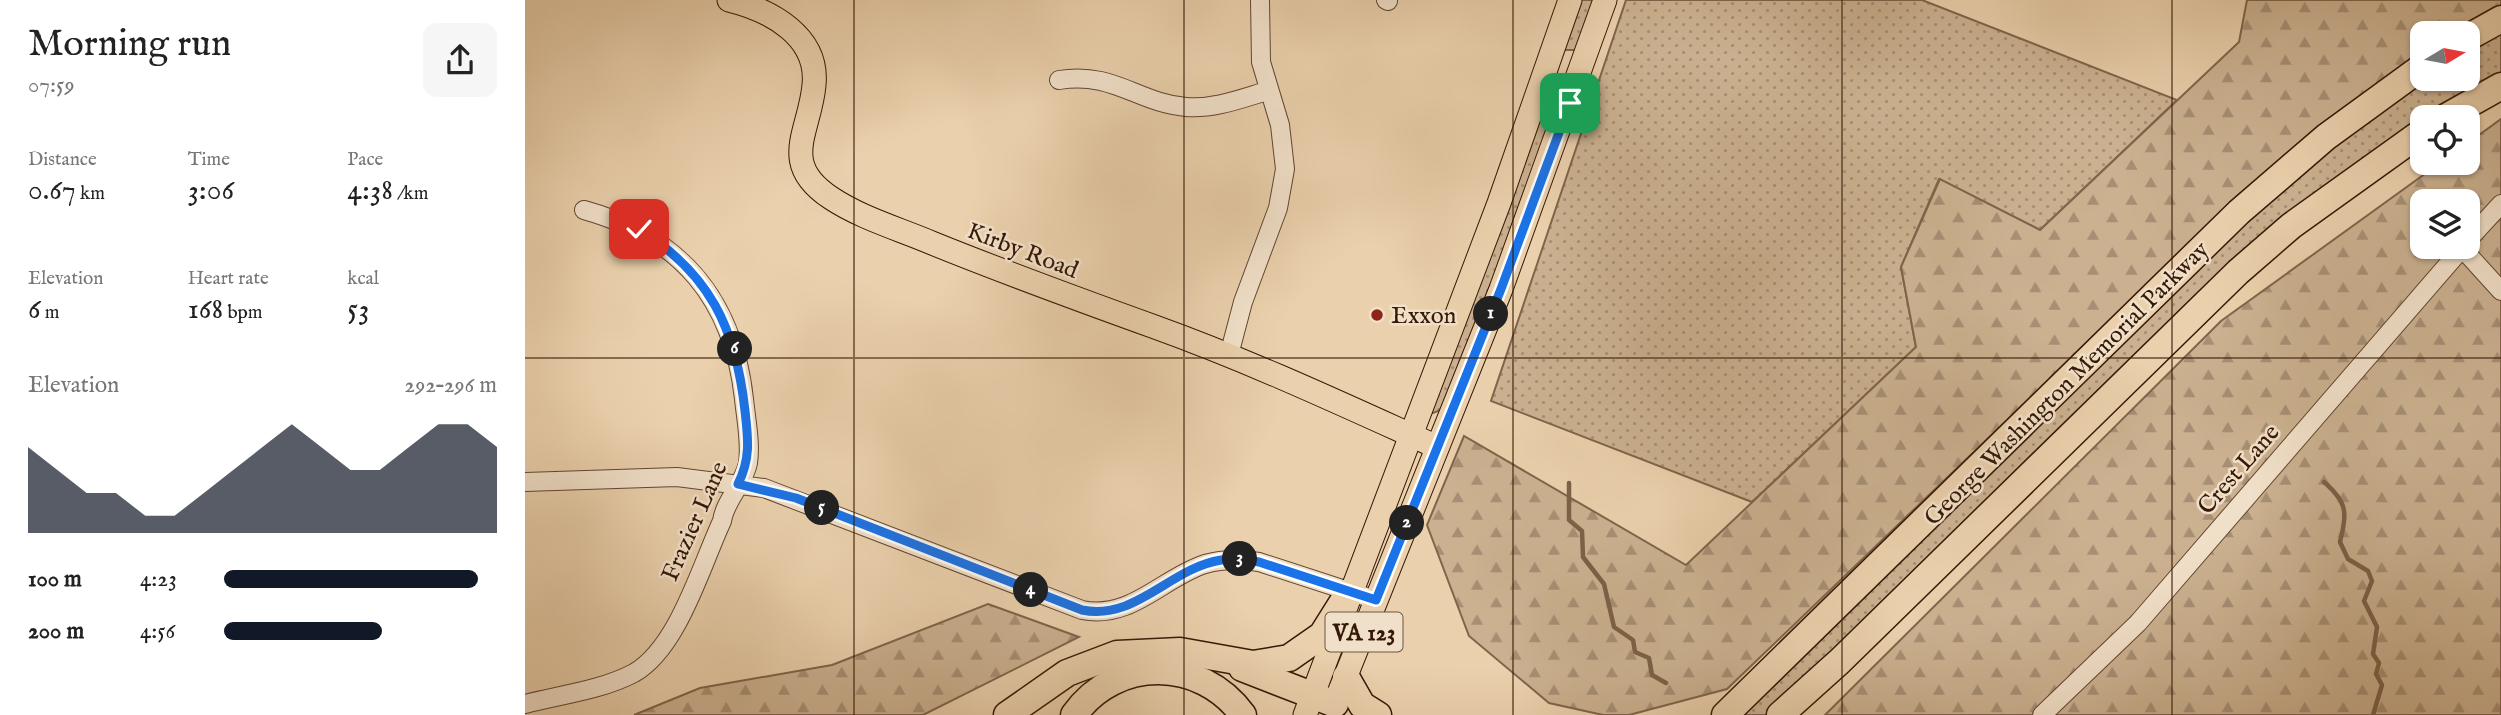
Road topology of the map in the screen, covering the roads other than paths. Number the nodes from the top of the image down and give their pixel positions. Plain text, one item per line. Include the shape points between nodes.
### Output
1 (729, 0) edge
2 (1260, 0) edge
3 (1570, 0) edge
4 (1605, 0) edge
5 (2501, 19) edge
6 (2480, 31) edge
7 (1548, 66) junction
8 (1580, 76) junction
9 (2410, 76) edge
10 (1059, 80) dead end
11 (2501, 86) edge
12 (1267, 91) junction
13 (2467, 105) edge
14 (2410, 141) edge
15 (2501, 204) edge
16 (584, 210) dead end
17 (2480, 227) edge
18 (2452, 259) edge
19 (2473, 259) edge
20 (2501, 291) edge
21 (1229, 355) junction
22 (1410, 435) junction
23 (1437, 447) junction
24 (525, 482) edge
25 (738, 484) junction
26 (1349, 592) junction
27 (1376, 600) junction
28 (1214, 658) junction
29 (1782, 662) junction
30 (1346, 677) junction
31 (525, 704) edge
32 (1321, 708) edge
33 (1007, 715) edge
34 (1074, 715) edge
35 (1243, 715) edge
36 (1378, 715) edge
37 (1703, 715) edge
38 (1724, 715) edge
39 (1780, 715) edge
40 (2042, 715) edge

1 - 21 main road, Kirby Road via 788,26 810,54 814,86 800,153 810,180 824,193 875,220 989,266
2 - 12 street via 1261,62
3 - 7 main road, VA 123
4 - 8 main road, VA 123
5 - 6 highway
7 - 8 main road
7 - 22 main road, VA 123
8 - 23 main road, VA 123
9 - 29 highway, George Washington Memorial Parkway via 2326,137 2239,212
10 - 12 street via 1094,78 1184,107 1229,103
11 - 13 highway
12 - 21 street via 1284,147 1282,190
14 - 39 highway, George Washington Memorial Parkway via 2321,204 2238,272
15 - 17 street
16 - 25 street, Frazier Lane via 614,218 663,244 715,302 735,351 742,385 748,465
18 - 40 street, Crest Lane via 2138,623
19 - 20 street
21 - 22 main road, Kirby Road
22 - 23 main road, Kirby Road
22 - 26 main road, VA 123
23 - 27 main road, VA 123
24 - 25 street via 677,477
25 - 26 street via 796,498 1098,613 1125,608 1202,565 1220,560 1259,562
25 - 31 street, Frazier Lane via 672,630 650,661 617,680
26 - 27 street
26 - 28 highway via 1322,635 1289,658 1252,664
26 - 32 main road, VA 123
27 - 30 main road, VA 123
28 - 32 highway
28 - 33 highway via 1155,650 1104,658 1067,673
29 - 37 highway
29 - 38 highway, George Washington Memorial Parkway
30 - 32 main road, VA 123
30 - 36 highway via 1362,705
34 - 35 highway via 1110,682 1161,670 1209,683

